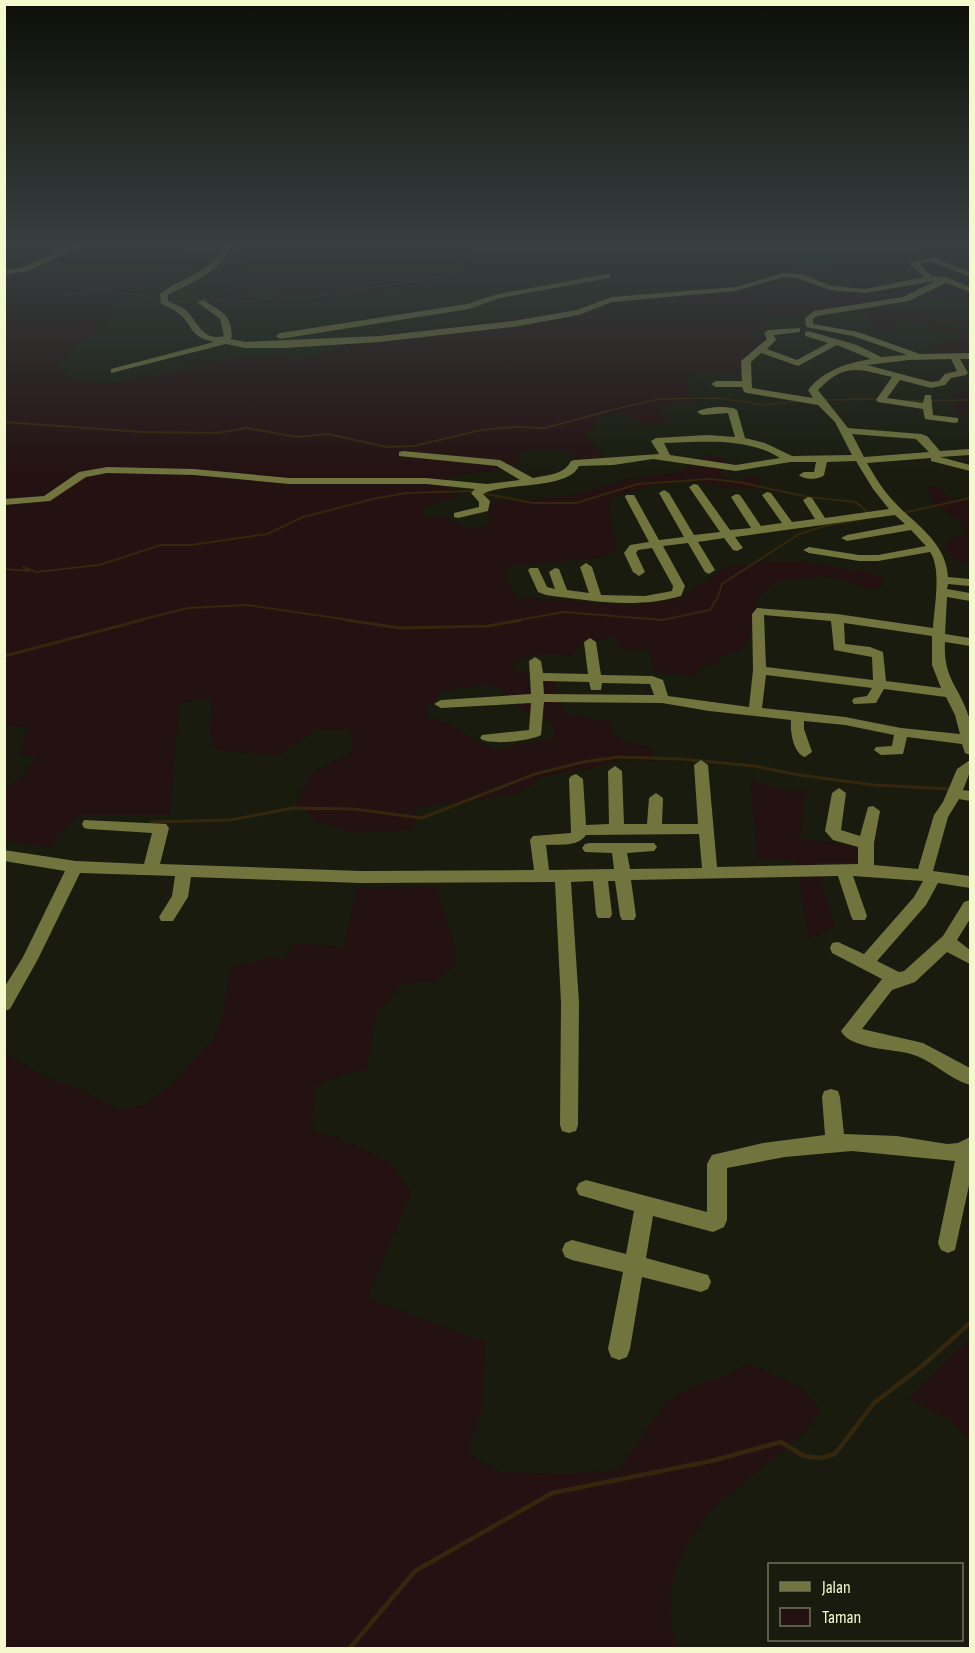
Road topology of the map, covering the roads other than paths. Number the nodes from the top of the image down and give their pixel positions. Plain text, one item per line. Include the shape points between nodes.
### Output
1 (191, 323) edge
2 (228, 323) edge
3 (361, 323) edge
4 (518, 323) edge
5 (809, 323) edge
6 (221, 341) junction
7 (836, 342) junction
8 (245, 345) junction
9 (761, 350) junction
10 (970, 356) edge
11 (954, 357) junction
12 (924, 358) junction
13 (878, 359) junction
14 (798, 363) junction
15 (855, 365) junction
16 (813, 369) dead end
17 (114, 371) dead end
18 (961, 374) junction
19 (896, 378) junction
20 (970, 382) edge
21 (716, 384) dead end
22 (931, 385) junction
23 (747, 387) junction
24 (735, 389) dead end
25 (813, 400) junction
26 (928, 403) junction
27 (702, 412) dead end
28 (955, 420) dead end
29 (848, 431) junction
30 (741, 442) junction
31 (970, 452) edge
32 (403, 454) dead end
33 (931, 455) junction
34 (666, 458) junction
35 (822, 458) junction
36 (790, 459) junction
37 (861, 459) junction
38 (970, 468) edge
39 (804, 475) dead end
40 (531, 482) junction
41 (694, 487) dead end
42 (481, 490) junction
43 (664, 493) dead end
44 (767, 495) dead end
45 (630, 496) dead end
46 (736, 497) dead end
47 (808, 500) dead end
48 (4, 502) edge
49 (898, 513) junction
50 (458, 516) dead end
51 (821, 520) junction
52 (789, 525) junction
53 (914, 526) junction
54 (758, 530) junction
55 (728, 534) junction
56 (847, 538) dead end
57 (690, 539) junction
58 (658, 544) junction
59 (737, 548) dead end
60 (931, 548) junction
61 (809, 550) dead end
62 (586, 567) dead end
63 (534, 570) dead end
64 (710, 570) dead end
65 (555, 572) dead end
66 (639, 572) dead end
67 (970, 582) edge
68 (941, 586) junction
69 (562, 593) junction
70 (596, 597) junction
71 (970, 597) edge
72 (837, 618) junction
73 (938, 635) junction
74 (590, 642) dead end
75 (970, 642) edge
76 (535, 661) dead end
77 (760, 670) junction
78 (537, 677) junction
79 (595, 678) junction
80 (880, 685) junction
81 (948, 693) junction
82 (597, 697) junction
83 (538, 698) junction
84 (662, 699) junction
85 (859, 700) dead end
86 (441, 704) dead end
87 (755, 712) junction
88 (966, 715) edge
89 (798, 716) junction
90 (901, 732) junction
91 (487, 738) dead end
92 (970, 745) edge
93 (881, 750) dead end
94 (805, 752) dead end
95 (701, 765) dead end
96 (970, 765) edge
97 (615, 771) dead end
98 (576, 779) dead end
99 (954, 790) junction
100 (838, 793) dead end
101 (970, 796) edge
102 (656, 798) dead end
103 (873, 811) dead end
104 (90, 824) dead end
105 (617, 828) junction
106 (654, 828) junction
107 (706, 829) junction
108 (578, 830) junction
109 (866, 843) junction
110 (649, 847) dead end
111 (590, 848) dead end
112 (619, 848) junction
113 (7, 860) edge
114 (76, 867) junction
115 (151, 868) junction
116 (184, 870) junction
117 (866, 870) junction
118 (844, 871) junction
119 (710, 873) junction
120 (623, 874) junction
121 (600, 875) junction
122 (929, 875) junction
123 (542, 876) junction
124 (562, 876) junction
125 (970, 882) edge
126 (970, 906) edge
127 (604, 915) dead end
128 (166, 916) dead end
129 (628, 916) dead end
130 (859, 916) dead end
131 (950, 940) junction
132 (838, 948) dead end
133 (970, 958) edge
134 (866, 963) junction
135 (897, 979) junction
136 (4, 1004) edge
137 (970, 1077) edge
138 (831, 1097) dead end
139 (569, 1125) dead end
140 (835, 1143) junction
141 (968, 1148) edge
142 (586, 1189) dead end
143 (645, 1205) junction
144 (948, 1243) dead end
145 (572, 1250) dead end
146 (634, 1266) junction
147 (701, 1282) dead end
148 (619, 1349) dead end

1 - 6 street via 205,337
2 - 6 street via 228,337
3 - 8 street via 255,340
4 - 8 street via 359,340
5 - 12 street
6 - 8 street
6 - 17 street
7 - 9 street via 793,327 769,332 772,339
7 - 13 street
7 - 14 street
9 - 14 street
9 - 23 street via 746,361
10 - 11 street
11 - 12 street
11 - 18 street
12 - 13 street
13 - 15 street
14 - 16 street
15 - 19 street
15 - 25 street via 825,377 813,390
18 - 20 street
18 - 22 street via 946,376 942,383
19 - 22 street
19 - 26 street via 881,399
21 - 23 street
22 - 26 street
23 - 24 street
23 - 25 street
25 - 29 street
26 - 28 street via 929,418
27 - 30 street via 732,410
29 - 33 street via 917,436 923,438
29 - 37 street
30 - 34 street via 652,438 663,448
30 - 36 street via 776,449
31 - 33 street
32 - 40 street via 500,463
33 - 37 street
33 - 38 street
34 - 36 street via 736,468
34 - 40 street via 646,456 575,463 566,474
35 - 36 street
35 - 37 street
35 - 39 street via 819,475
37 - 49 street
40 - 42 street
41 - 55 street
42 - 48 street via 426,481 289,481 194,472 107,470 83,474 53,496
42 - 50 street via 484,509
43 - 57 street
44 - 52 street
45 - 58 street
46 - 54 street
47 - 51 street
49 - 51 street
49 - 53 street
51 - 52 street
52 - 54 street
53 - 56 street
53 - 60 street
54 - 55 street
55 - 57 street
55 - 59 street
57 - 58 street
57 - 64 street
58 - 66 street via 630,550
58 - 70 street via 679,586 677,593 656,598
60 - 61 street via 878,558
60 - 68 street via 939,556
62 - 70 street
63 - 69 street via 542,589
65 - 69 street
67 - 68 street
68 - 71 street
68 - 73 street
69 - 70 street
72 - 73 street
72 - 77 street via 761,611
72 - 80 street via 839,647 870,651 878,656
73 - 75 street
73 - 81 street via 939,669
74 - 79 street
76 - 78 street
77 - 80 street
77 - 87 street
78 - 79 street
78 - 83 street
79 - 82 street
79 - 84 street via 652,680 658,683
80 - 81 street
80 - 85 street via 871,700
81 - 88 street
82 - 83 street
82 - 84 street
83 - 86 street
83 - 91 street via 536,732
84 - 87 street
87 - 89 street
88 - 92 street
89 - 90 street via 845,720
89 - 94 street via 797,729
90 - 92 street
90 - 93 street via 898,751
95 - 107 street
96 - 99 street
97 - 105 street
98 - 108 street
99 - 101 street
99 - 122 street via 936,827
100 - 109 street via 833,831
102 - 106 street
103 - 109 street
104 - 115 street via 162,828
105 - 106 street
105 - 108 street
106 - 107 street
107 - 119 street
108 - 123 street via 577,837 538,840
109 - 117 street
110 - 112 street
111 - 112 street
112 - 120 street
113 - 114 street
114 - 115 street
114 - 136 street
115 - 116 street
116 - 123 street via 361,877
116 - 128 street via 180,897
117 - 118 street
117 - 122 street
118 - 119 street
118 - 130 street
119 - 120 street
120 - 121 street
120 - 129 street
121 - 124 street
121 - 127 street
122 - 125 street
122 - 134 street via 920,901
123 - 124 street
124 - 139 street via 570,1003
126 - 131 street
131 - 133 street via 953,948
131 - 135 street via 905,980
132 - 134 street
134 - 135 street
135 - 137 street via 886,985 851,1032 918,1048
138 - 140 street
140 - 141 street via 894,1144 956,1154
140 - 143 street via 719,1161 717,1220 713,1223
141 - 144 street
142 - 143 street
143 - 146 street
145 - 146 street
146 - 147 street
146 - 148 street

